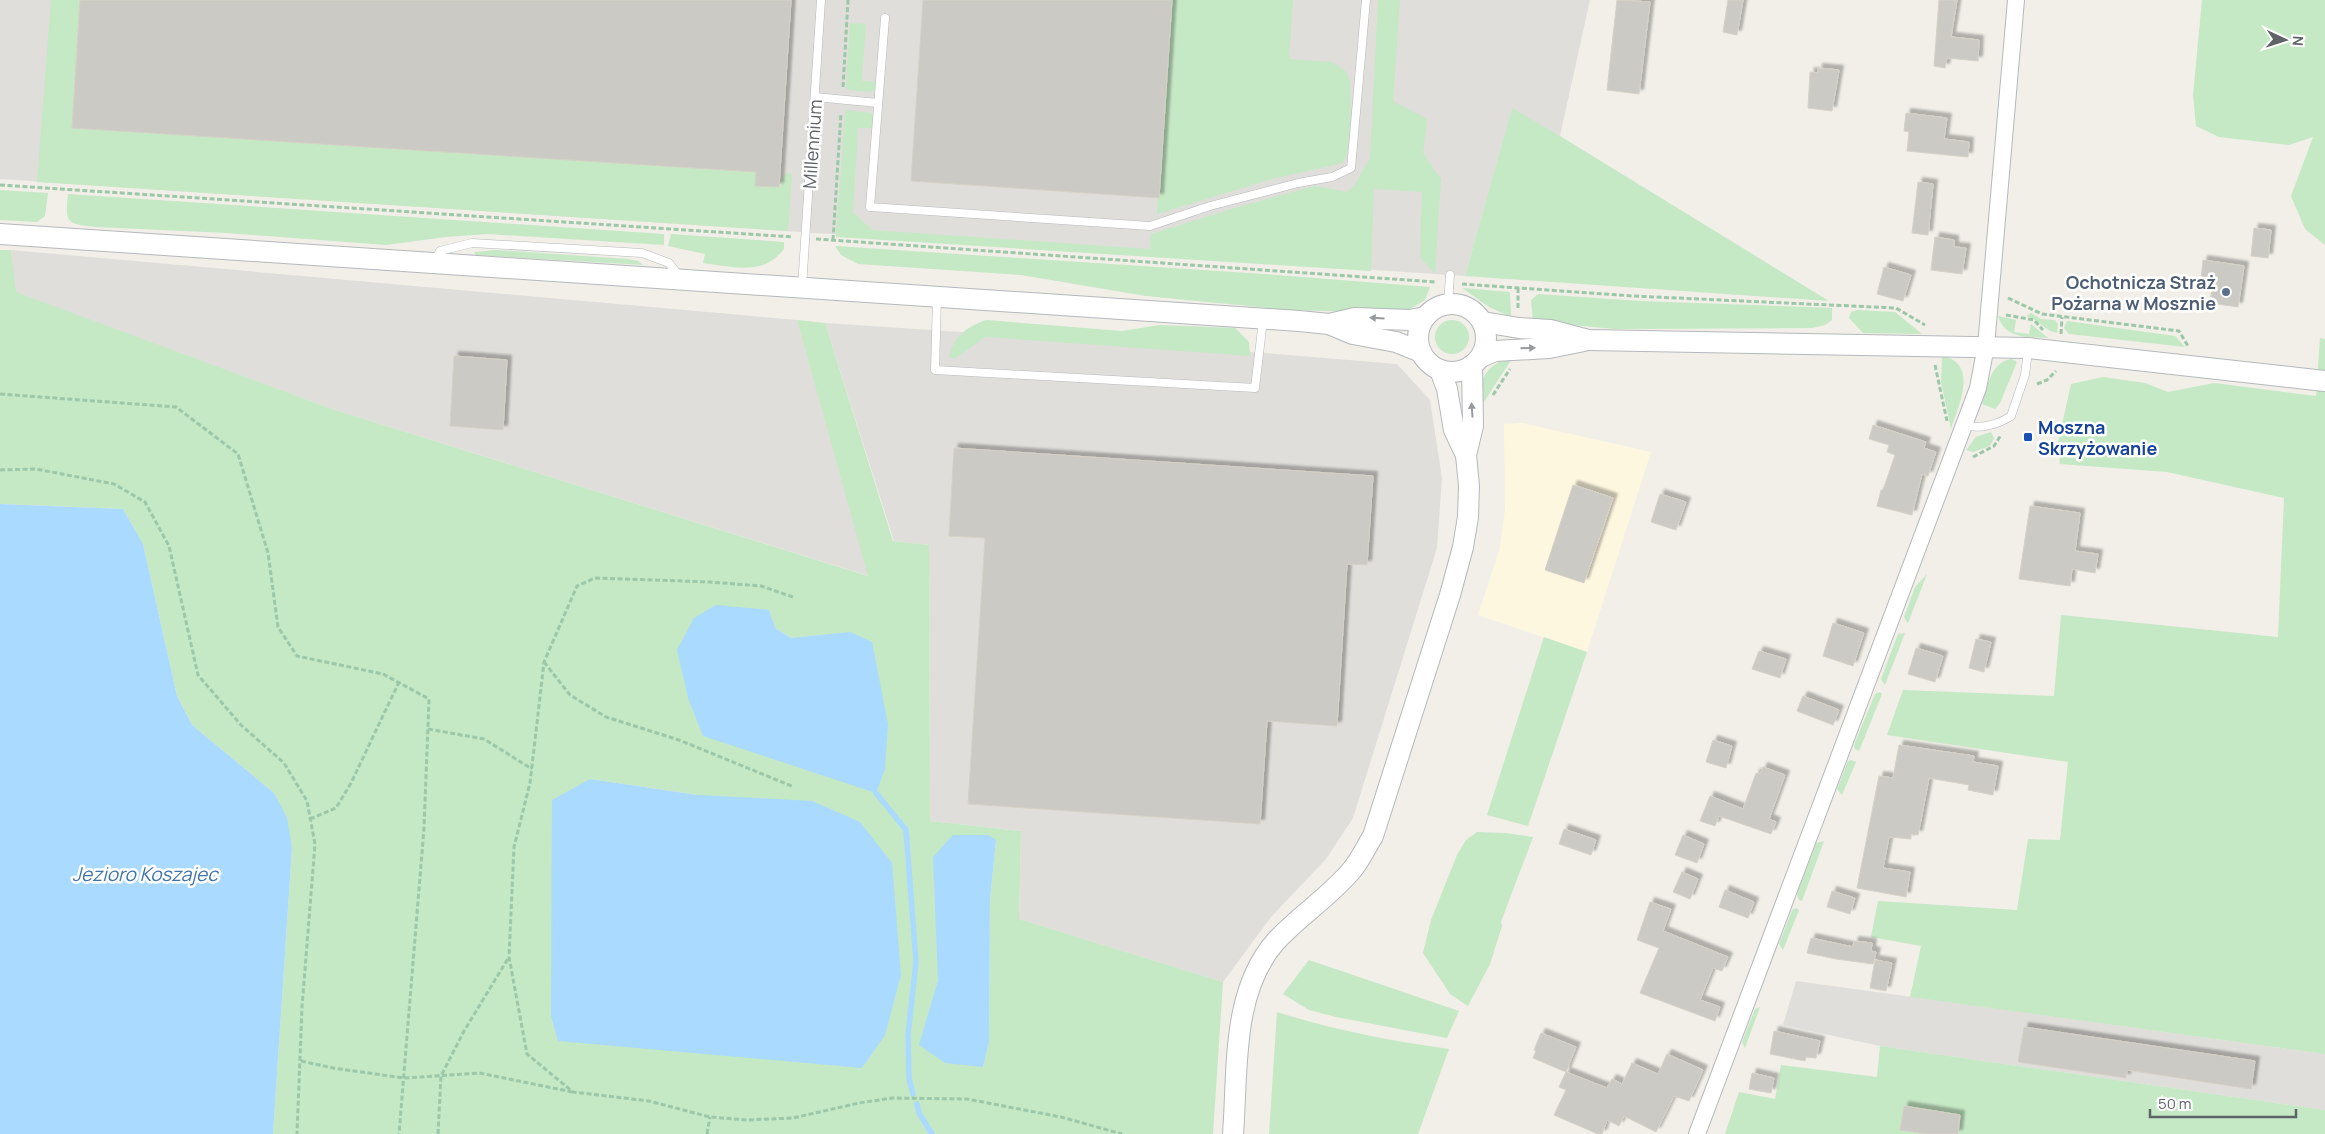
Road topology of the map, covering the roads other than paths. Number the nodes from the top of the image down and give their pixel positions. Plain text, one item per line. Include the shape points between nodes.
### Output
1 (821, 0) edge
2 (1366, 0) edge
3 (2016, 0) edge
4 (885, 18) dead end
5 (815, 97) junction
6 (878, 103) junction
7 (0, 234) edge
8 (1450, 279) road end
9 (802, 287) junction
10 (937, 297) junction
11 (1448, 304) junction
12 (1425, 317) junction
13 (1263, 318) junction
14 (1483, 322) junction
15 (1329, 324) junction
16 (1588, 340) junction
17 (1986, 346) junction
18 (2028, 348) junction
19 (1421, 352) junction
20 (1476, 361) junction
21 (1440, 370) junction
22 (2325, 381) edge
23 (1965, 425) junction
24 (1466, 455) junction
25 (1234, 1134) edge
26 (1697, 1134) edge

1 - 5 lane, Millennium
2 - 6 lane via 1351,168 1332,177 1210,206 1150,226 870,207
3 - 17 street
4 - 6 lane
5 - 6 lane
5 - 9 lane, Millennium
7 - 9 street
8 - 11 lane
9 - 10 street
10 - 13 street
10 - 13 lane via 935,370 944,371 1255,388
11 - 12 street
11 - 14 street via 1468,308
12 -> 15 street via 1410,320 1355,318
12 - 19 street via 1418,334
13 - 15 street
14 - 16 street via 1550,330
14 - 20 street via 1486,340
15 - 19 street via 1352,334 1396,342
16 - 17 street
20 -> 16 street via 1495,351 1549,348
17 - 18 street
17 - 23 street via 1978,388
18 - 22 street
18 - 23 lane via 2025,375 2014,411 2000,422 1975,428
19 - 21 street via 1432,366
20 - 21 street via 1460,371
24 -> 20 street via 1473,426
21 - 24 street via 1454,430
23 - 26 street
24 - 25 street via 1468,517 1463,547 1373,836 1353,870 1294,922 1275,943 1256,973 1244,1003

